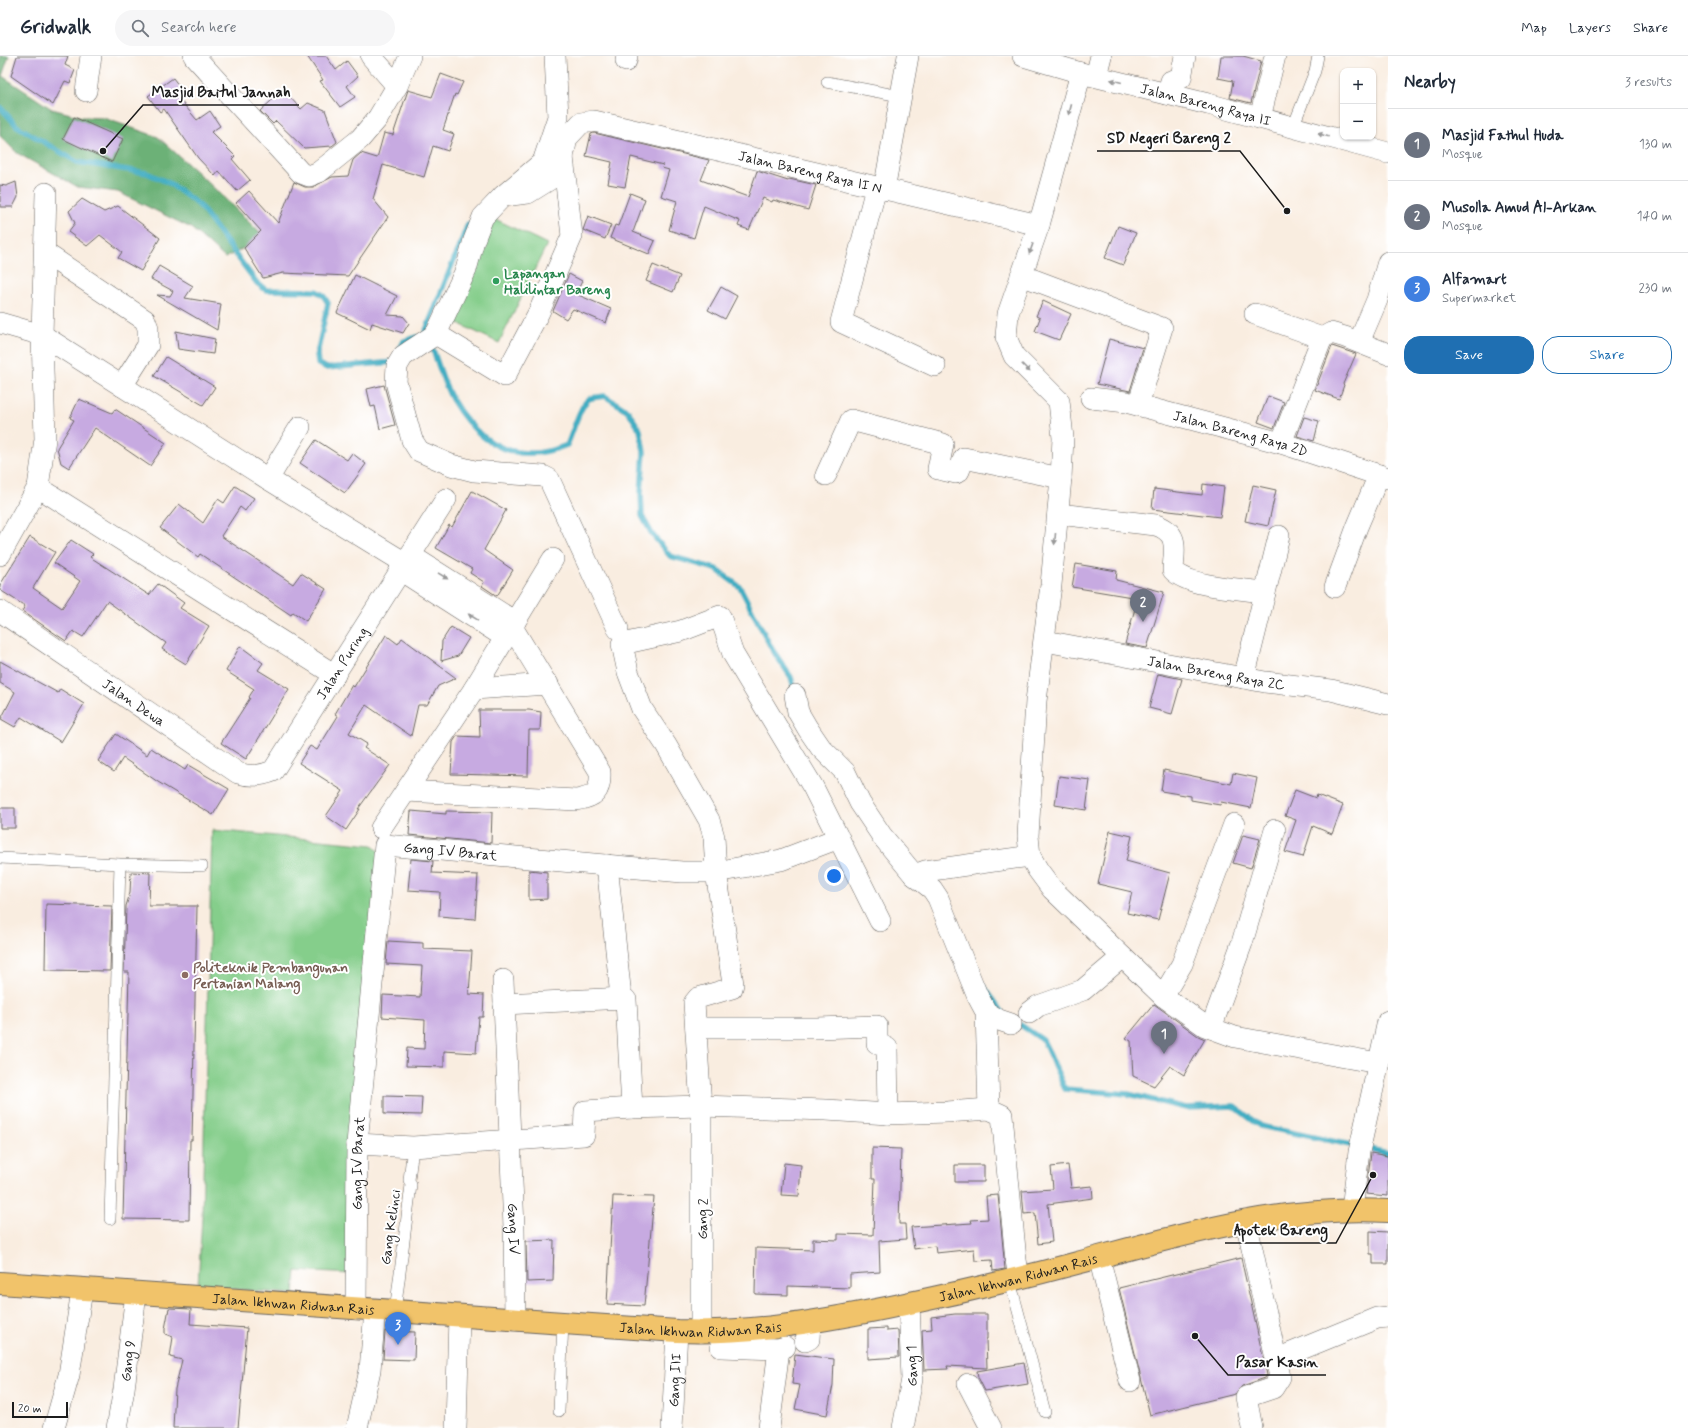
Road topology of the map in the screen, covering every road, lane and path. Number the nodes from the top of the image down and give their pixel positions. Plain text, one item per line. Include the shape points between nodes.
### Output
1 (90, 56) edge
2 (194, 56) edge
3 (371, 56) edge
4 (410, 56) edge
5 (555, 56) edge
6 (908, 56) edge
7 (1023, 56) edge
8 (1101, 56) edge
9 (1185, 56) edge
10 (1275, 56) edge
11 (1318, 56) edge
12 (1088, 74) junction
13 (827, 82) dead end
14 (397, 86) junction
15 (86, 91) dead end
16 (1167, 94) junction
17 (900, 96) junction
18 (1260, 118) junction
19 (1292, 127) junction
20 (1388, 153) edge
21 (563, 157) junction
22 (880, 189) junction
23 (46, 193) dead end
24 (503, 196) junction
25 (1039, 226) junction
26 (45, 253) junction
27 (1388, 262) edge
28 (1021, 276) junction
29 (1255, 314) dead end
30 (0, 323) edge
31 (436, 334) junction
32 (42, 335) junction
33 (1322, 338) junction
34 (1359, 342) junction
35 (1388, 354) edge
36 (935, 366) dead end
37 (122, 386) junction
38 (1091, 398) dead end
39 (1138, 405) junction
40 (300, 427) dead end
41 (1282, 443) junction
42 (826, 475) dead end
43 (1383, 476) edge
44 (1061, 478) junction
45 (268, 479) junction
46 (38, 487) junction
47 (446, 499) dead end
48 (1058, 514) junction
49 (1279, 536) dead end
50 (0, 556) edge
51 (553, 559) dead end
52 (405, 563) junction
53 (1335, 587) dead end
54 (1264, 592) junction
55 (0, 611) edge
56 (511, 629) junction
57 (618, 629) dead end
58 (1045, 641) junction
59 (335, 675) junction
60 (1244, 678) junction
61 (548, 684) junction
62 (474, 688) junction
63 (795, 695) dead end
64 (1388, 704) edge
65 (273, 771) joint
66 (406, 791) junction
67 (1234, 824) dead end
68 (381, 828) dead end
69 (1275, 830) dead end
70 (839, 838) junction
71 (1030, 856) junction
72 (0, 858) edge
73 (120, 864) junction
74 (607, 865) junction
75 (202, 866) dead end
76 (716, 872) junction
77 (919, 873) junction
78 (880, 921) dead end
79 (1122, 957) junction
80 (502, 980) dead end
81 (1163, 996) junction
82 (621, 997) junction
83 (504, 1004) junction
84 (986, 1012) junction
85 (1029, 1013) joint
86 (1388, 1020) edge
87 (1011, 1024) joint
88 (696, 1028) junction
89 (1211, 1028) junction
90 (1378, 1063) junction
91 (702, 1106) junction
92 (632, 1108) junction
93 (989, 1109) junction
94 (888, 1114) junction
95 (509, 1139) junction
96 (357, 1144) junction
97 (413, 1147) junction
98 (1352, 1209) junction
99 (1388, 1211) edge
100 (110, 1219) dead end
101 (1246, 1221) junction
102 (1099, 1257) junction
103 (1015, 1279) junction
104 (0, 1283) edge
105 (82, 1290) junction
106 (136, 1294) junction
107 (909, 1303) junction
108 (375, 1310) junction
109 (460, 1316) junction
110 (1388, 1317) edge
111 (514, 1320) junction
112 (563, 1323) junction
113 (677, 1331) junction
114 (712, 1332) junction
115 (1278, 1365) junction
116 (1130, 1381) dead end
117 (968, 1384) dead end
118 (559, 1411) dead end
119 (1045, 1412) dead end
120 (54, 1428) edge
121 (117, 1428) edge
122 (357, 1428) edge
123 (456, 1428) edge
124 (672, 1428) edge
125 (769, 1428) edge
126 (903, 1428) edge
127 (991, 1428) edge
128 (1252, 1428) edge

1 - 15 street
2 - 14 street via 301,173 309,176 319,172 360,139 378,118
3 - 14 street
4 - 14 street
5 - 24 street via 558,117 543,162
6 - 17 street
7 - 12 street, Jalan Bareng Raya II
8 - 12 street
9 - 16 street via 1181,78 1171,81
10 - 18 street
11 - 19 lane via 1315,71
16 -> 12 street, Jalan Bareng Raya II
12 -> 25 street
13 - 17 lane
16 - 18 street, Jalan Bareng Raya II
17 - 22 street
18 - 19 street, Jalan Bareng Raya II
20 -> 19 street, Jalan Bareng Raya II
21 - 22 street, Jalan Bareng Raya II N via 567,138 581,123 594,121
21 - 24 street via 552,178 528,193
21 - 31 street via 572,236 539,312 505,376
22 - 25 street, Jalan Bareng Raya II N
22 - 36 street via 841,322
23 - 26 street
24 - 31 street via 484,218 474,240 466,270
25 -> 28 street
26 - 32 street
26 - 37 street via 145,320 148,328 148,346
27 - 34 street via 1377,300
28 - 39 street via 1162,328
28 -> 44 street via 1008,314 1006,337 1014,356 1059,401 1063,438
29 - 33 street
30 - 32 street
31 - 57 street via 403,356 397,366 396,382 412,440 420,451 452,465 474,471 543,476 549,479
32 - 37 street
32 - 46 street via 45,439
33 - 34 street via 1331,334
33 - 41 street
34 - 35 street
37 - 45 street
38 - 39 street, Jalan Bareng Raya 2D
39 - 41 street, Jalan Bareng Raya 2D
40 - 45 street
41 - 43 street, Jalan Bareng Raya 2D
42 - 44 street via 851,420 943,444 938,470 956,473 960,471 964,458
43 - 53 street via 1357,527
44 - 48 street
45 - 52 street
46 - 50 street
46 - 59 street
47 - 52 street, Jalan Puring
48 - 54 street via 1166,528 1175,542 1173,570 1178,575 1198,582
48 -> 58 street
49 - 54 street
51 - 56 street
52 - 56 street
52 - 59 street, Jalan Puring
54 - 60 street
55 - 65 street, Jalan Dewa via 238,773 254,776
56 - 61 street
56 - 62 street
58 - 60 street, Jalan Bareng Raya 2C
58 - 71 street via 1036,702 1032,759 1028,836
59 - 65 street, Jalan Puring
60 - 64 street, Jalan Bareng Raya 2C via 1331,690
61 - 62 street
61 - 66 street via 600,772 600,784 595,794 576,800
62 - 66 street
63 - 77 street via 798,712 808,729 821,748 845,772 864,810 882,836
66 - 68 street
67 - 81 street via 1187,951
69 - 89 street via 1242,943
70 - 76 street, Gang IV Barat via 781,860
70 - 76 street via 813,787 733,654 720,616 681,631 622,644 628,672 642,710 666,745 710,820 714,837
70 - 78 street
71 - 77 street
71 - 79 street via 1052,889
72 - 73 lane
73 - 75 lane
73 - 100 lane
74 - 76 street, Gang IV Barat via 682,872
74 - 82 street
74 - 96 street, Gang IV Barat via 385,845
76 - 88 street via 733,984 729,990 695,1000
77 - 84 street via 938,898
79 - 81 street
79 - 85 street via 1083,990 1038,1006
80 - 83 street, Gang IV
81 - 89 street
82 - 83 street
82 - 92 street via 626,1000
83 - 95 street, Gang IV
84 - 87 street
84 - 93 street
85 - 87 lane
86 - 90 street
88 - 91 street
88 - 94 street via 877,1026 877,1043 887,1048
89 - 90 street via 1235,1037
90 - 98 street via 1360,1147
91 - 92 street
91 - 94 street
91 - 114 street, Gang 2
92 - 95 street via 585,1111 584,1135
93 - 94 street
93 - 103 street via 1002,1115 1016,1260
95 - 97 street
95 - 111 street, Gang IV via 514,1227
96 - 97 street
96 - 108 street, Gang IV Barat
97 - 108 lane, Gang Kelinci via 409,1180 411,1185
98 - 99 main road, Jalan Ikhwan Ridwan Rais
98 - 101 main road, Jalan Ikhwan Ridwan Rais via 1305,1212
101 - 102 main road, Jalan Ikhwan Ridwan Rais
101 - 115 street
102 - 103 main road, Jalan Ikhwan Ridwan Rais
102 - 116 street
103 - 107 main road, Jalan Ikhwan Ridwan Rais
103 - 119 lane
104 - 105 main road, Jalan Ikhwan Ridwan Rais
105 - 106 main road, Jalan Ikhwan Ridwan Rais
105 - 120 street via 69,1375
106 - 108 main road, Jalan Ikhwan Ridwan Rais
106 - 121 street, Gang 9
107 - 114 main road, Jalan Ikhwan Ridwan Rais via 808,1332
107 - 126 street, Gang 1 via 912,1379
108 - 109 main road, Jalan Ikhwan Ridwan Rais
108 - 122 street, Gang IV Barat via 370,1370
109 - 111 main road, Jalan Ikhwan Ridwan Rais
109 - 123 street
110 - 115 street via 1377,1318
111 - 112 main road, Jalan Ikhwan Ridwan Rais
112 - 113 main road, Jalan Ikhwan Ridwan Rais
112 - 118 lane
113 - 114 main road, Jalan Ikhwan Ridwan Rais
113 - 124 street, Gang III
114 - 125 street, Gang 2 via 721,1347 782,1348
115 - 128 street via 1278,1383 1274,1388 1246,1397
117 - 127 street

